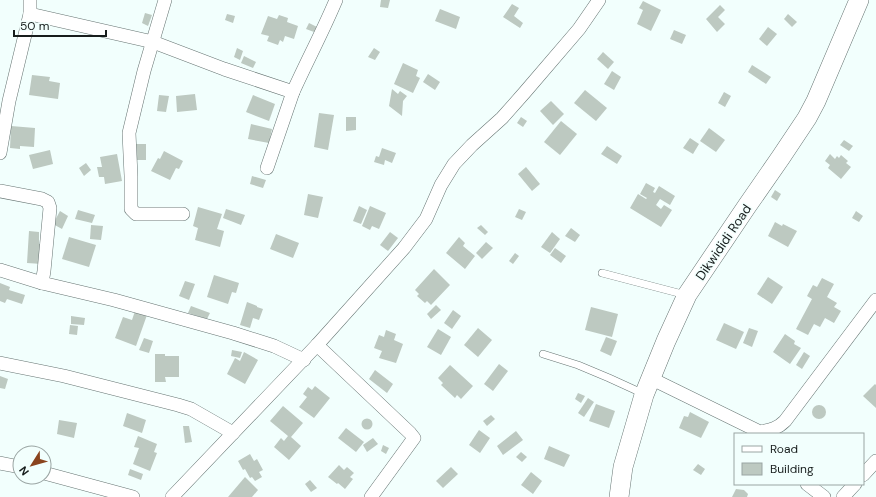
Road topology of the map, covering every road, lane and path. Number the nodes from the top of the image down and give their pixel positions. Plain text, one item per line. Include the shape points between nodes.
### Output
1 (30, 0) edge
2 (165, 0) edge
3 (336, 0) edge
4 (599, 0) edge
5 (858, 0) edge
6 (30, 14) junction
7 (153, 42) junction
8 (293, 92) junction
9 (0, 153) edge
10 (267, 168) dead end
11 (0, 191) edge
12 (183, 214) dead end
13 (0, 270) edge
14 (602, 273) dead end
15 (42, 284) junction
16 (687, 295) junction
17 (876, 300) edge
18 (317, 345) junction
19 (543, 354) dead end
20 (304, 360) junction
21 (0, 363) edge
22 (647, 386) junction
23 (232, 433) junction
24 (760, 433) edge
25 (876, 461) edge
26 (0, 463) edge
27 (12, 465) edge
28 (864, 474) edge
29 (52, 475) edge
30 (807, 485) edge
31 (854, 485) edge
32 (133, 497) edge
33 (172, 497) edge
34 (370, 497) edge
35 (619, 497) edge
36 (824, 497) edge
37 (843, 497) edge

1 - 6 street
2 - 7 street
3 - 8 street
4 - 18 street via 579,29 525,92 454,164 441,185 426,219 404,248
5 - 16 street, Dikwididi Road via 810,114
6 - 7 street
6 - 9 street via 9,101
7 - 8 street
7 - 12 street via 129,133 131,209 136,214
8 - 10 street
11 - 15 street via 48,202 50,208
13 - 15 street
14 - 16 lane
15 - 20 street via 114,300 233,333 274,346
16 - 22 street, Dikwididi Road
17 - 24 street via 780,426
18 - 20 street
18 - 34 street via 414,438
19 - 22 lane via 609,378
20 - 23 street
21 - 23 street via 64,376 178,405
22 - 24 street
22 - 35 street, Dikwididi Road via 623,467
23 - 33 street
25 - 28 street
26 - 27 street
29 - 32 street
30 - 36 street
31 - 37 street

